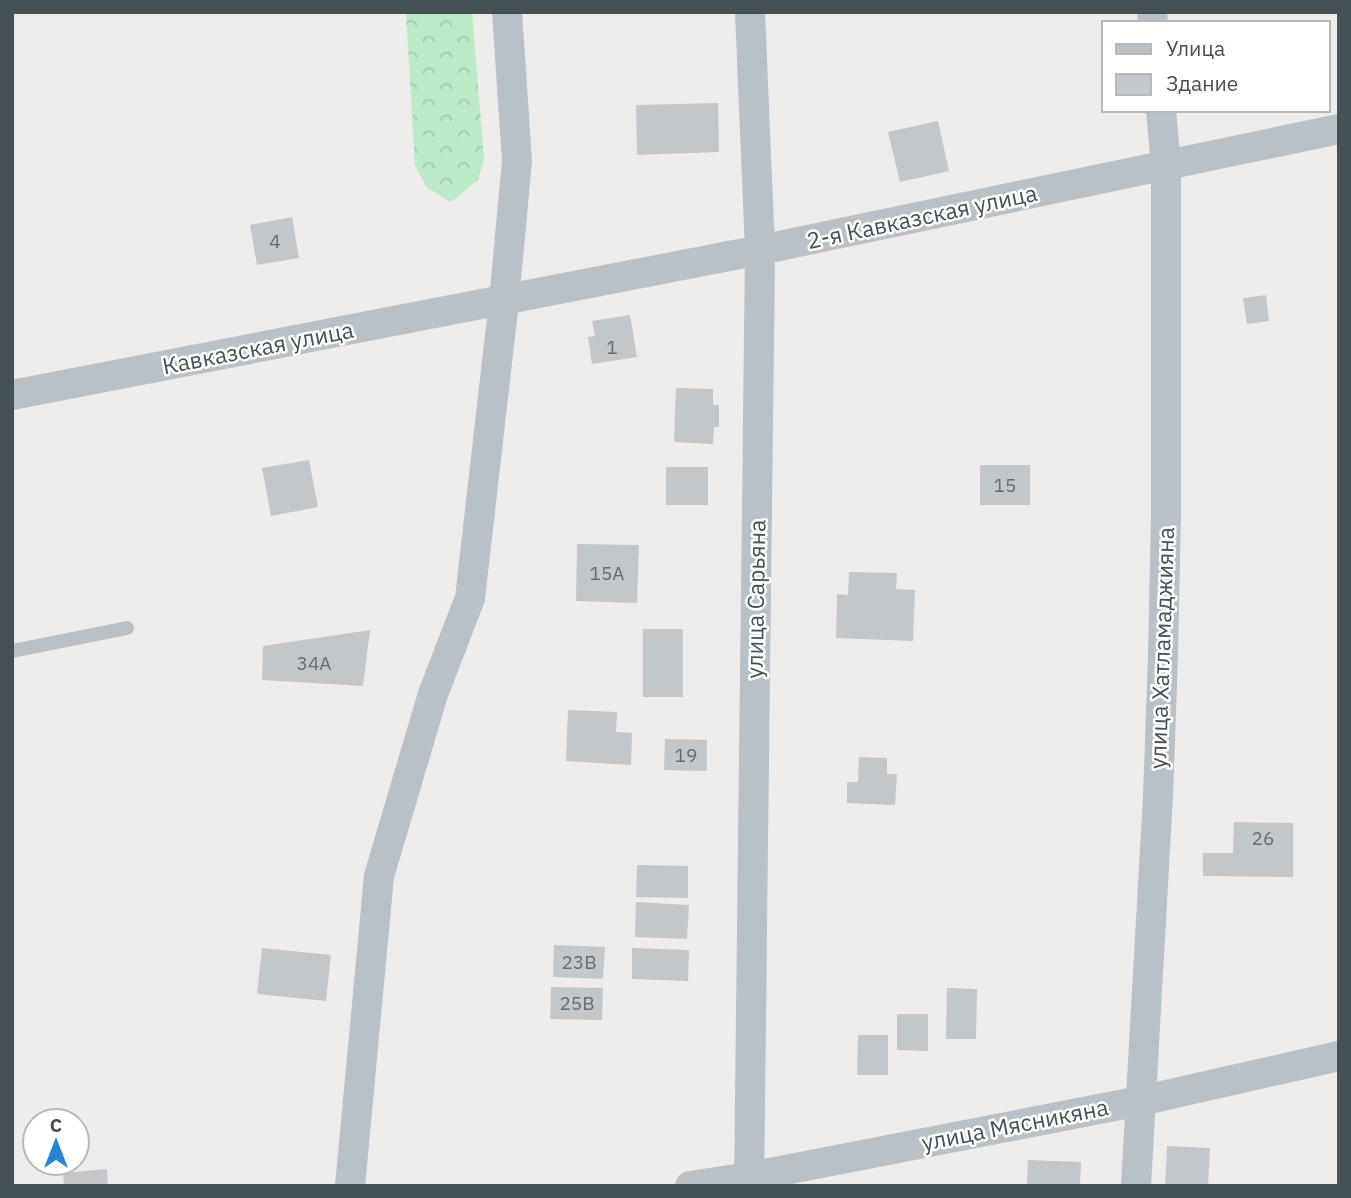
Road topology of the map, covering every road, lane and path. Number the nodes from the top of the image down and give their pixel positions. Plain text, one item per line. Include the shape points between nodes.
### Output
1 (508, 12) edge
2 (750, 12) edge
3 (1161, 112) edge
4 (1339, 130) edge
5 (1166, 166) junction
6 (760, 250) junction
7 (504, 301) junction
8 (12, 395) edge
9 (127, 628) dead end
10 (12, 651) edge
11 (1339, 1056) edge
12 (1140, 1101) junction
13 (749, 1181) edge
14 (350, 1186) edge
15 (690, 1186) edge
16 (1136, 1186) edge

1 - 7 street via 517,161
2 - 6 street, улица Сарьяна
3 - 5 street, улица Хатламаджияна
4 - 5 street, 2-я Кавказская улица
5 - 6 street, 2-я Кавказская улица
5 - 12 street, улица Хатламаджияна via 1163,656
6 - 7 street, 2-я Кавказская улица
6 - 13 street, улица Сарьяна
7 - 8 street, Кавказская улица
7 - 14 street via 470,598 433,694 379,876
9 - 10 lane
11 - 12 street, улица Мясникяна
12 - 13 street, улица Мясникяна
12 - 16 street, улица Хатламаджияна
13 - 15 street, улица Мясникяна

